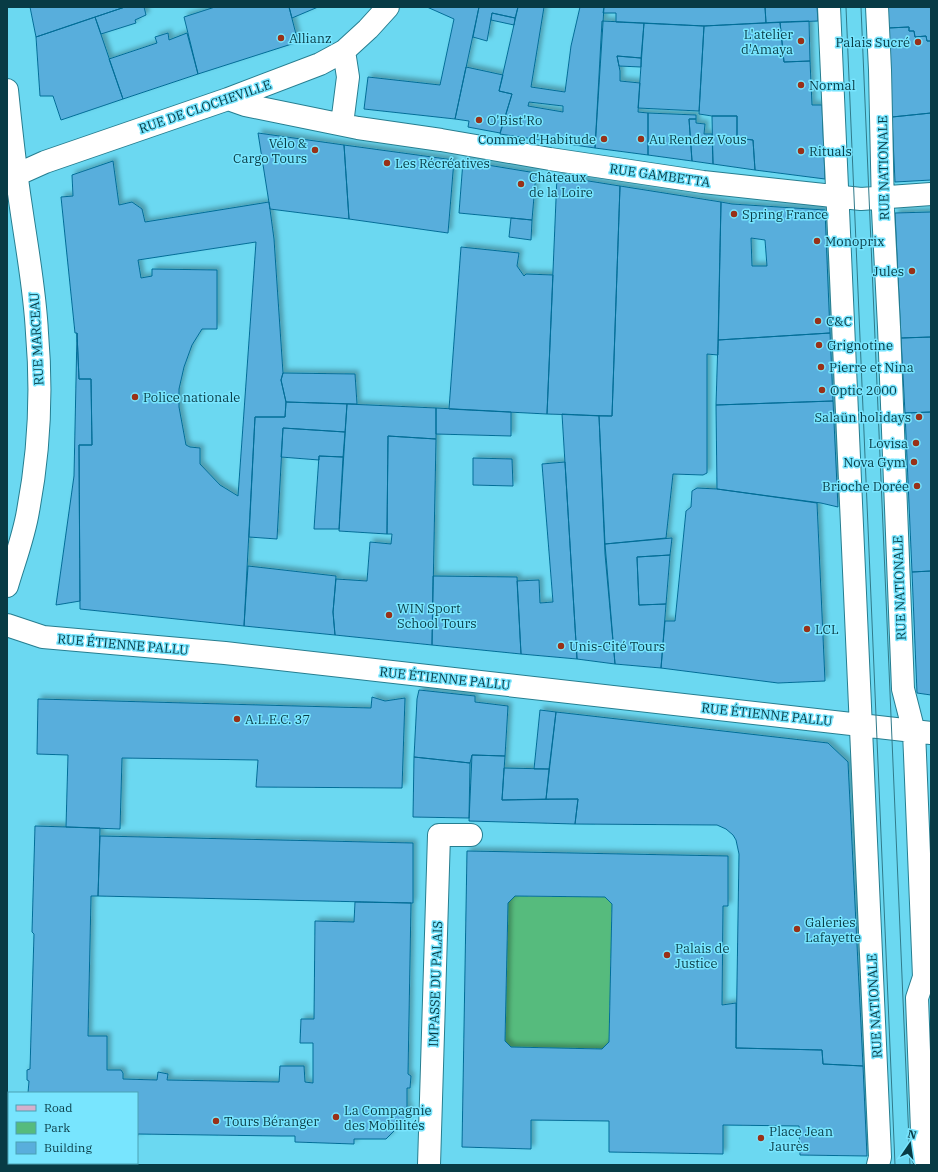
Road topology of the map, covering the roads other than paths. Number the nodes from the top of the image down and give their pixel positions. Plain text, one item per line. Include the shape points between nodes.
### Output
1 (388, 7) edge
2 (829, 7) edge
3 (877, 7) edge
4 (344, 50) junction
5 (7, 90) edge
6 (228, 99) junction
7 (342, 124) junction
8 (12, 178) edge
9 (931, 194) edge
10 (836, 196) junction
11 (883, 198) junction
12 (7, 586) edge
13 (7, 625) edge
14 (861, 725) junction
15 (923, 732) edge
16 (471, 835) dead end
17 (924, 998) edge
18 (7, 1164) edge
19 (44, 1165) edge
20 (429, 1165) edge
21 (878, 1165) edge
22 (928, 1165) edge

1 - 4 street, RUE DE CLOCHEVILLE
2 - 10 street, RUE NATIONALE
3 - 11 street, RUE NATIONALE
4 - 6 street, RUE DE CLOCHEVILLE via 320,64
4 - 7 street via 348,77
5 - 8 street, RUE MARCEAU
6 - 7 street, RUE GAMBETTA via 245,105
6 - 8 street, RUE DE CLOCHEVILLE via 46,162
7 - 10 street, RUE GAMBETTA via 703,182
8 - 12 street, RUE MARCEAU via 33,285 39,380 35,460 28,512
9 - 11 street, RUE GAMBETTA
10 - 11 street, RUE GAMBETTA via 861,200
10 - 14 street, RUE NATIONALE
11 - 15 street, RUE NATIONALE via 903,689
13 - 14 street, RUE ÉTIENNE PALLU via 43,637 225,653
14 - 15 street, RUE ÉTIENNE PALLU
14 - 21 street, RUE NATIONALE via 880,1156
15 - 17 street, RUE NATIONALE
16 - 20 street, IMPASSE DU PALAIS via 439,835
17 - 22 street, RUE NATIONALE via 923,1157
18 - 19 main road

